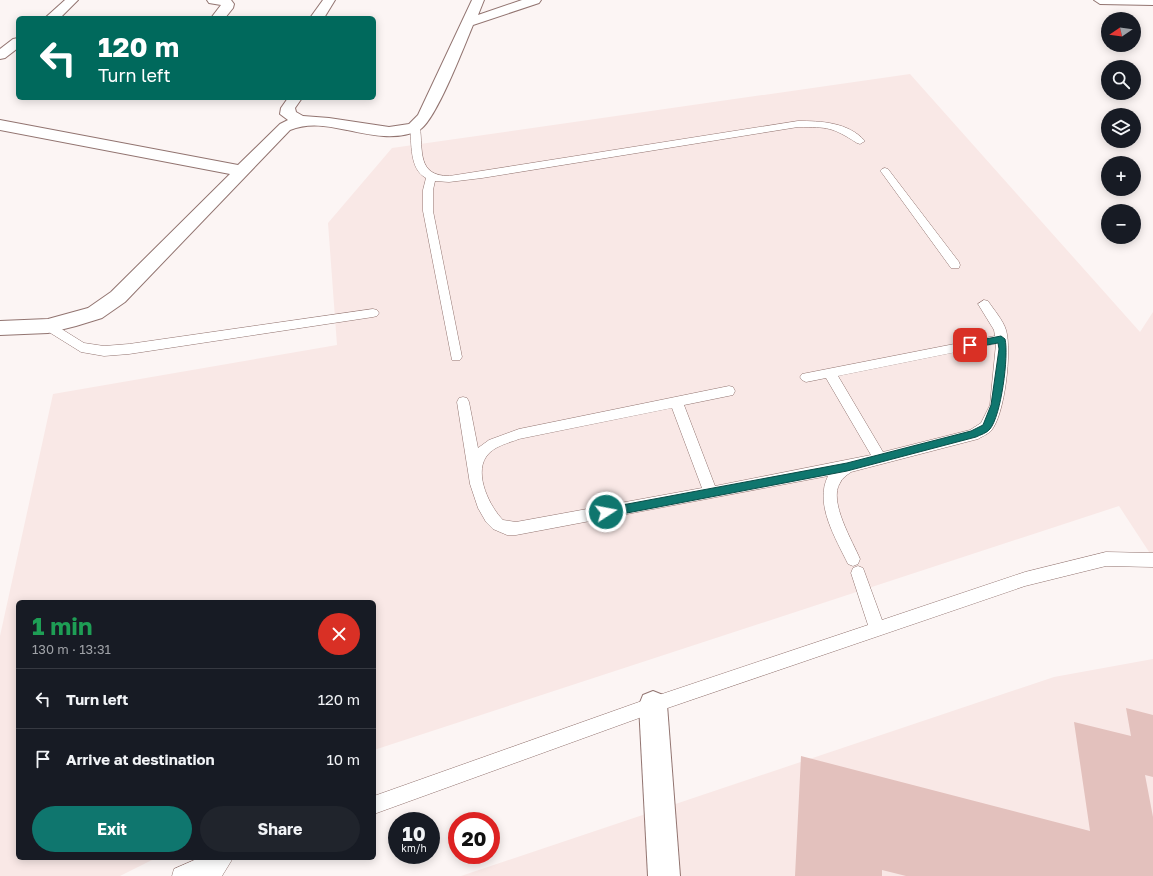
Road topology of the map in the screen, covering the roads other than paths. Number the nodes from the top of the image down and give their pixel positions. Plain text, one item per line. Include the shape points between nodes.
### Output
1 (72, 0) edge
2 (214, 0) edge
3 (329, 0) edge
4 (478, 0) edge
5 (535, 0) edge
6 (1100, 0) edge
7 (1153, 1) edge
8 (55, 16) edge
9 (220, 16) edge
10 (318, 16) edge
11 (469, 22) junction
12 (16, 43) edge
13 (0, 55) edge
14 (293, 100) edge
15 (300, 121) junction
16 (0, 125) edge
17 (415, 126) junction
18 (860, 141) dead end
19 (242, 171) junction
20 (885, 172) dead end
21 (430, 177) junction
22 (955, 265) dead end
23 (984, 304) dead end
24 (373, 313) dead end
25 (48, 326) junction
26 (0, 328) edge
27 (1001, 339) junction
28 (456, 357) dead end
29 (829, 372) junction
30 (806, 377) dead end
31 (729, 391) dead end
32 (463, 402) dead end
33 (676, 402) junction
34 (880, 459) junction
35 (847, 467) junction
36 (475, 469) junction
37 (711, 493) junction
38 (1153, 560) edge
39 (877, 629) junction
40 (653, 705) junction
41 (376, 804) edge
42 (216, 860) edge
43 (222, 860) edge
44 (181, 876) edge
45 (210, 876) edge
46 (664, 876) edge

1 - 8 street
2 - 9 street via 228,4
3 - 10 street
4 - 11 street
5 - 11 street
6 - 7 street
11 - 17 street via 425,116
12 - 13 street
14 - 15 street via 288,114
15 - 17 street via 316,120 388,131 401,131
15 - 19 street via 285,127
16 - 19 street
17 - 21 lane via 421,168 426,176
18 - 21 lane via 838,127 798,124 482,175 438,180
19 - 25 street via 118,296 96,313
20 - 22 lane
21 - 28 lane via 428,211
23 - 27 lane via 1000,329
24 - 25 lane via 104,351 81,347
25 - 26 street
27 - 29 lane
27 - 34 lane via 1003,349 1000,383 996,405 986,427 973,435
29 - 30 lane
29 - 34 lane
31 - 33 lane
32 - 36 lane
33 - 36 lane via 519,434 496,442 481,453
33 - 37 lane
34 - 35 lane
35 - 37 lane
35 - 39 lane via 832,483 833,510 838,528 856,566
36 - 37 lane via 478,490 488,515 496,523 507,528 547,524
38 - 39 lane via 1106,559 1025,579
39 - 40 lane
40 - 41 lane
40 - 46 street
42 - 44 lane
43 - 45 lane

